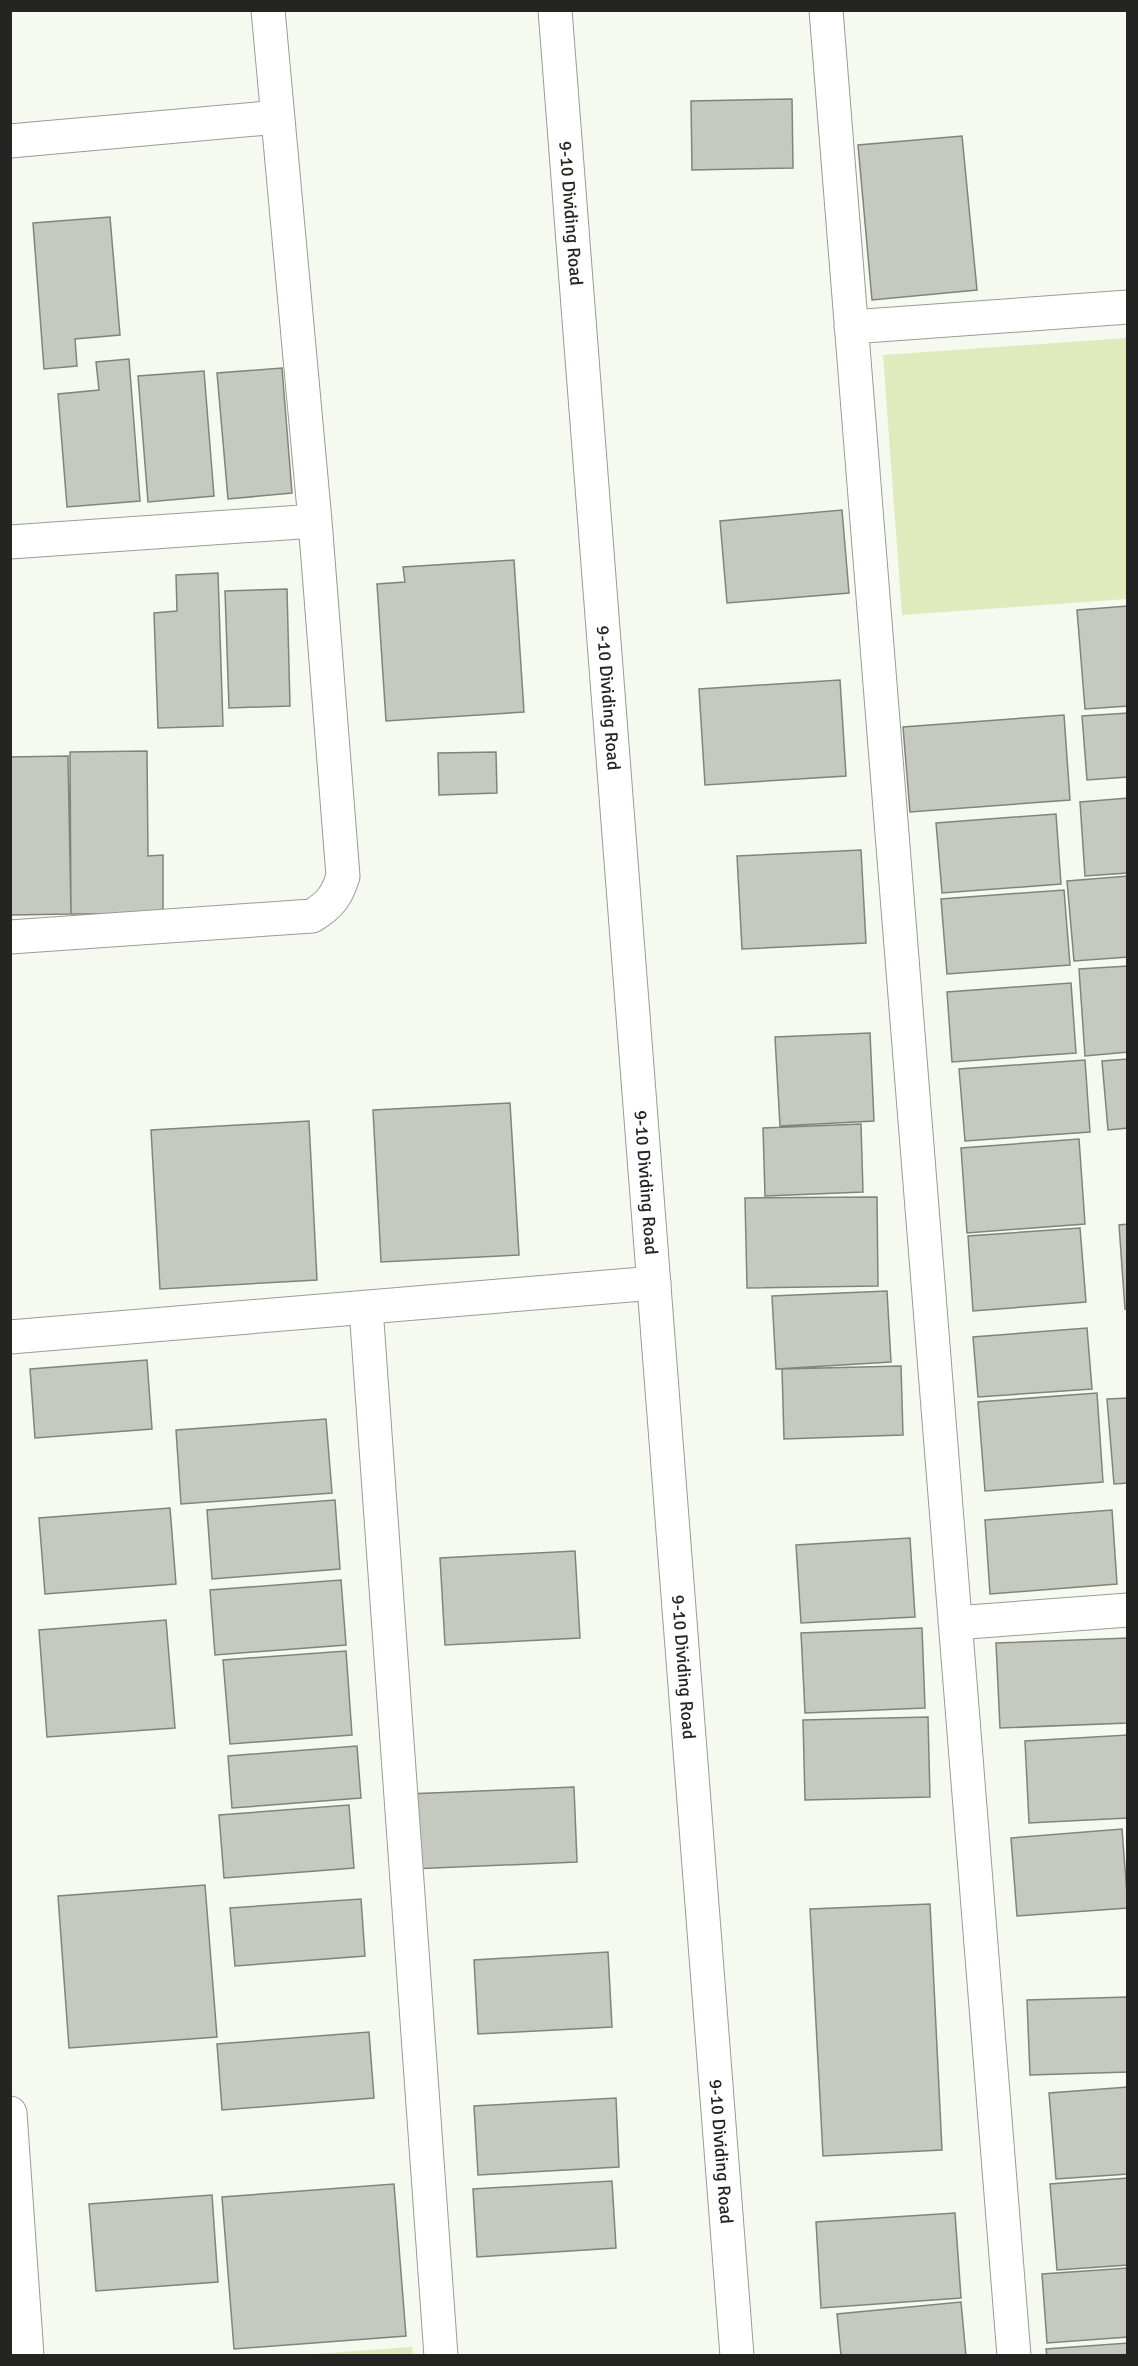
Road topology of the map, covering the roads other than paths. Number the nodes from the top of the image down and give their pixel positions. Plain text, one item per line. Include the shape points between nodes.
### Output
1 (268, 10) edge
2 (555, 10) edge
3 (826, 10) edge
4 (278, 117) junction
5 (10, 141) edge
6 (1128, 307) edge
7 (851, 327) junction
8 (315, 521) junction
9 (10, 542) edge
10 (10, 937) edge
11 (654, 1283) junction
12 (366, 1308) junction
13 (10, 1337) edge
14 (1128, 1610) edge
15 (955, 1623) junction
16 (10, 2113) edge
17 (21, 2340) edge
18 (441, 2355) edge
19 (737, 2355) edge
20 (1014, 2355) edge

1 - 4 street
2 - 11 street, 9-10 Dividing Road
3 - 7 street
4 - 5 street
4 - 8 street
6 - 7 street
7 - 15 street
8 - 9 street
8 - 10 street via 343,876 337,895 328,907 312,916
11 - 12 street
11 - 19 street, 9-10 Dividing Road
12 - 13 street
12 - 18 street
14 - 15 street
15 - 20 street
16 - 17 street

